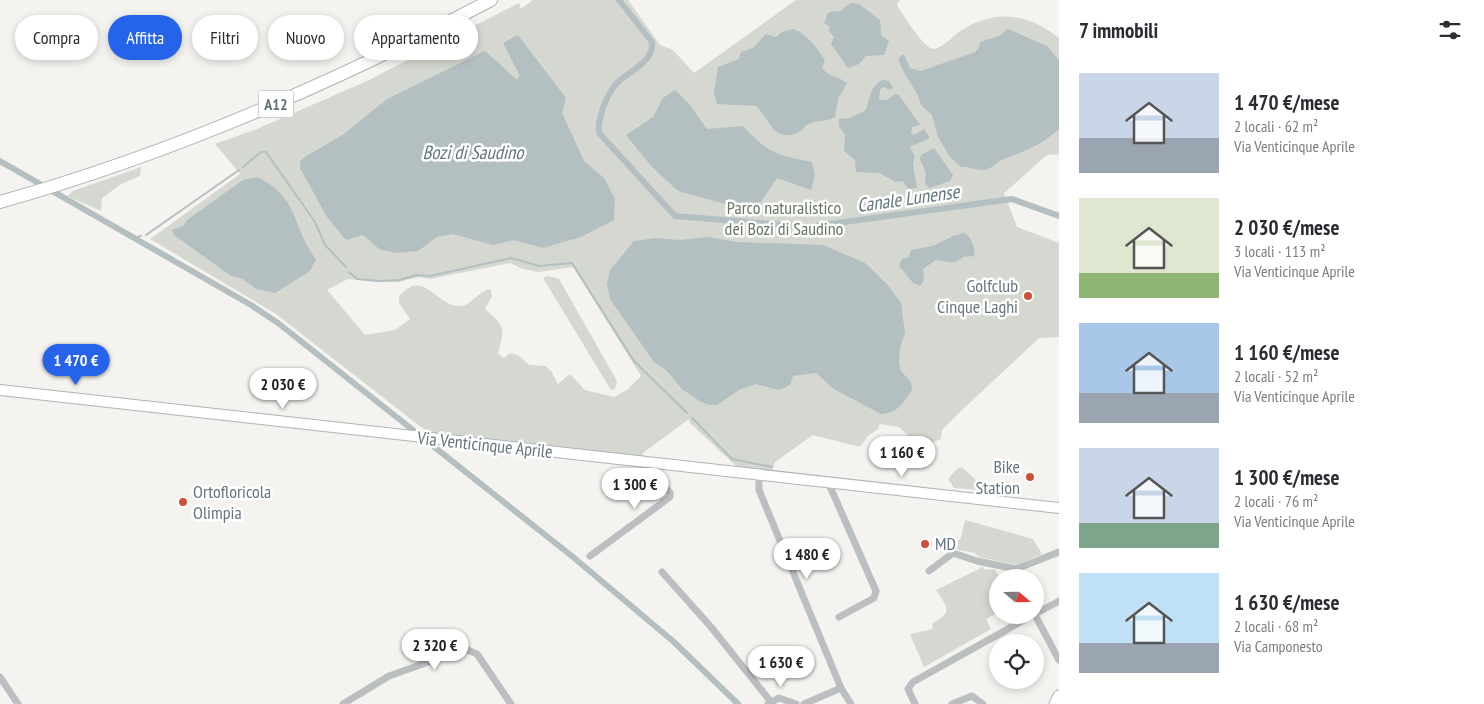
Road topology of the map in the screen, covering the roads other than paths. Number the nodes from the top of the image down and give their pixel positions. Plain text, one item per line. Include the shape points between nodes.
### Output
1 (474, 0) edge
2 (491, 0) edge
3 (38, 187) junction
4 (0, 193) edge
5 (0, 202) edge
6 (0, 390) edge
7 (655, 463) junction
8 (759, 474) junction
9 (828, 482) junction
10 (1059, 508) edge
11 (1059, 552) edge
12 (590, 556) dead end
13 (929, 571) dead end
14 (662, 572) dead end
15 (1059, 601) edge
16 (1044, 609) edge
17 (839, 617) dead end
18 (1016, 624) edge
19 (1039, 624) edge
20 (1059, 660) edge
21 (0, 677) edge
22 (841, 688) junction
23 (1059, 696) edge
24 (769, 703) edge
25 (18, 704) edge
26 (343, 704) edge
27 (511, 704) edge
28 (796, 704) edge
29 (804, 704) edge
30 (851, 704) edge
31 (914, 704) edge
32 (952, 704) edge
33 (983, 704) edge
34 (1056, 704) edge

1 - 3 highway, A12 / A12 via 402,38 277,95
2 - 3 highway, A12 / A12 via 408,44 187,141 52,187
3 - 4 highway, A12 via 26,186
3 - 5 highway, A12
6 - 7 main road, Via Venticinque Aprile
7 - 8 main road, Via Venticinque Aprile
7 - 12 street via 658,477 670,497
8 - 9 main road, Via Venticinque Aprile
8 - 22 street via 759,490
9 - 10 main road, Via Venticinque Aprile
9 - 17 street via 876,591 874,598
11 - 13 street via 1016,569 953,553
14 - 24 street
15 - 16 street
18 - 31 street via 913,682 908,689
19 - 20 street
21 - 25 street
22 - 29 street
22 - 30 street
23 - 34 main road
24 - 28 street via 779,698
26 - 27 street via 389,676 465,649 477,654
32 - 33 street via 972,696

